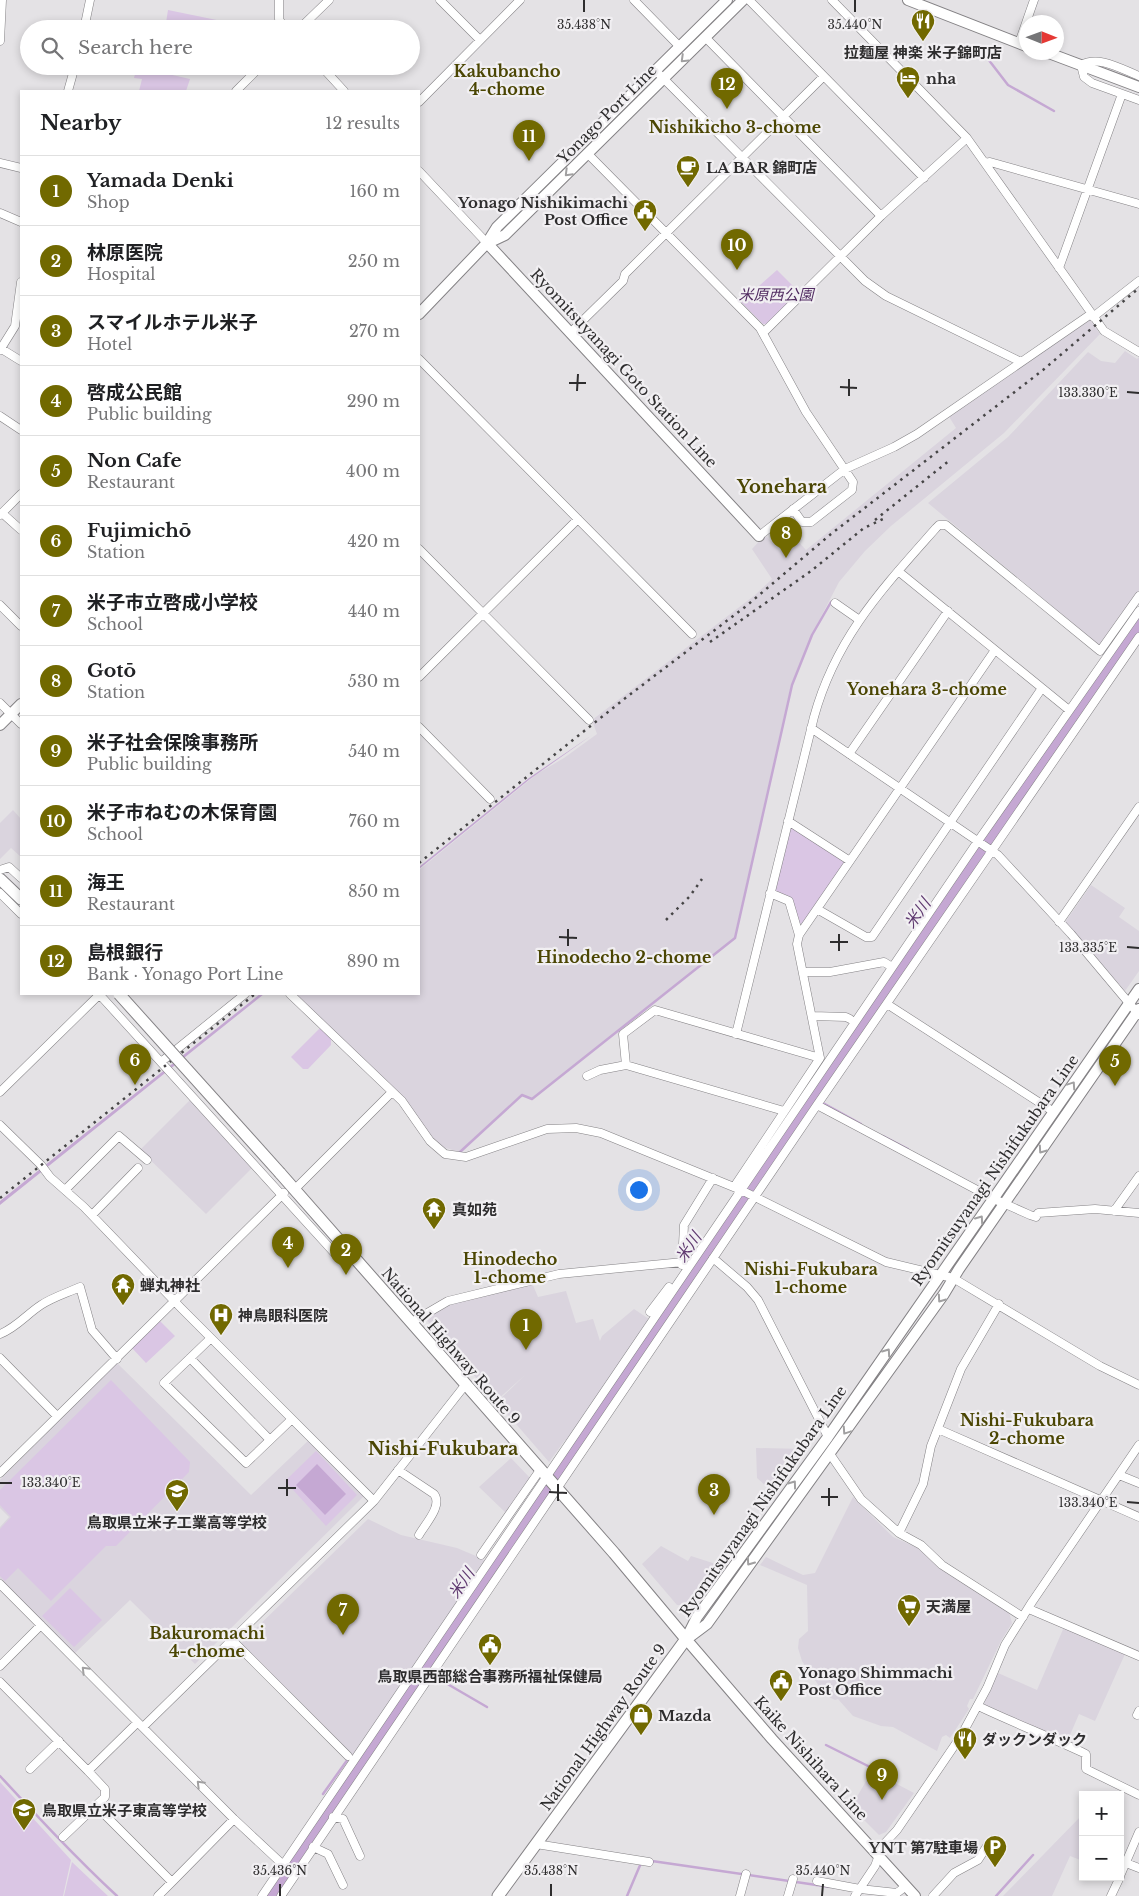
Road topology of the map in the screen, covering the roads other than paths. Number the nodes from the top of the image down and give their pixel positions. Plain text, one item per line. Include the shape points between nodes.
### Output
1 (2, 0) edge
2 (90, 0) edge
3 (279, 0) edge
4 (329, 0) edge
5 (440, 0) edge
6 (520, 0) edge
7 (634, 0) edge
8 (727, 0) edge
9 (743, 0) edge
10 (748, 0) edge
11 (832, 0) edge
12 (908, 0) edge
13 (1034, 0) edge
14 (1030, 15) edge
15 (86, 20) edge
16 (280, 20) edge
17 (308, 20) edge
18 (706, 38) junction
19 (480, 40) junction
20 (0, 41) edge
21 (1019, 42) edge
22 (680, 47) junction
23 (1064, 59) edge
24 (1081, 65) junction
25 (656, 72) junction
26 (72, 75) edge
27 (252, 75) edge
28 (329, 75) edge
29 (1139, 76) edge
30 (823, 77) junction
31 (664, 79) junction
32 (1139, 87) edge
33 (68, 90) edge
34 (237, 90) edge
35 (343, 90) edge
36 (1122, 94) junction
37 (1139, 100) edge
38 (420, 101) edge
39 (783, 116) junction
40 (967, 138) junction
41 (588, 154) junction
42 (741, 158) junction
43 (0, 163) edge
44 (985, 163) junction
45 (20, 168) edge
46 (420, 172) edge
47 (924, 178) junction
48 (1088, 190) junction
49 (1139, 204) edge
50 (0, 213) edge
51 (881, 216) junction
52 (20, 222) edge
53 (665, 234) junction
54 (487, 243) junction
55 (842, 257) junction
56 (1059, 268) junction
57 (1139, 281) edge
58 (20, 291) edge
59 (420, 313) edge
60 (1092, 316) junction
61 (570, 333) junction
62 (763, 334) junction
63 (0, 349) edge
64 (1139, 352) edge
65 (20, 360) edge
66 (420, 360) edge
67 (1021, 362) junction
68 (0, 416) edge
69 (20, 429) edge
70 (845, 469) junction
71 (20, 495) edge
72 (793, 509) junction
73 (1, 514) edge
74 (578, 519) junction
75 (20, 529) edge
76 (759, 536) joint
77 (420, 551) edge
78 (898, 571) junction
79 (1139, 596) edge
80 (835, 603) dead end
81 (0, 605) edge
82 (948, 611) junction
83 (1139, 611) edge
84 (483, 612) junction
85 (858, 619) junction
86 (20, 625) edge
87 (692, 634) dead end
88 (1139, 637) edge
89 (995, 650) junction
90 (420, 676) edge
91 (1042, 688) junction
92 (0, 703) edge
93 (20, 705) edge
94 (1070, 710) junction
95 (11, 714) junction
96 (589, 720) dead end
97 (20, 723) edge
98 (0, 725) edge
99 (420, 728) edge
100 (811, 728) junction
101 (849, 754) junction
102 (900, 788) junction
103 (490, 799) dead end
104 (1139, 807) edge
105 (788, 821) junction
106 (951, 823) junction
107 (979, 842) junction
108 (990, 849) junction
109 (850, 862) junction
110 (1, 877) edge
111 (20, 877) edge
112 (770, 893) junction
113 (1, 897) edge
114 (20, 898) edge
115 (818, 909) junction
116 (20, 913) edge
117 (1059, 922) junction
118 (799, 935) junction
119 (892, 967) junction
120 (804, 972) junction
121 (1139, 989) edge
122 (99, 995) edge
123 (101, 995) edge
124 (120, 995) edge
125 (244, 995) edge
126 (291, 995) edge
127 (1128, 1002) junction
128 (887, 1004) junction
129 (1138, 1012) edge
130 (813, 1016) junction
131 (850, 1019) dead end
132 (736, 1034) junction
133 (820, 1058) junction
134 (161, 1062) junction
135 (626, 1065) junction
136 (587, 1076) dead end
137 (0, 1092) edge
138 (392, 1092) junction
139 (816, 1104) junction
140 (784, 1111) junction
141 (1054, 1112) junction
142 (0, 1125) edge
143 (147, 1160) dead end
144 (138, 1168) dead end
145 (1139, 1176) edge
146 (713, 1178) junction
147 (739, 1189) junction
148 (65, 1190) junction
149 (287, 1193) junction
150 (753, 1196) junction
151 (994, 1199) junction
152 (1004, 1203) junction
153 (1114, 1211) junction
154 (1139, 1213) edge
155 (92, 1215) junction
156 (712, 1258) junction
157 (683, 1262) junction
158 (941, 1274) junction
159 (953, 1278) junction
160 (674, 1296) junction
161 (175, 1301) junction
162 (999, 1304) junction
163 (650, 1312) dead end
164 (412, 1322) junction
165 (0, 1334) edge
166 (211, 1338) junction
167 (638, 1353) junction
168 (0, 1358) edge
169 (190, 1358) junction
170 (117, 1359) junction
171 (1138, 1383) edge
172 (466, 1384) junction
173 (57, 1416) junction
174 (292, 1419) junction
175 (938, 1429) junction
176 (828, 1436) junction
177 (270, 1440) junction
178 (1139, 1445) edge
179 (830, 1454) junction
180 (398, 1470) junction
181 (541, 1472) junction
182 (0, 1474) edge
183 (1119, 1475) junction
184 (1139, 1483) edge
185 (555, 1489) junction
186 (1100, 1500) junction
187 (374, 1501) junction
188 (1139, 1517) edge
189 (898, 1533) junction
190 (419, 1535) dead end
191 (481, 1555) dead end
192 (0, 1584) edge
193 (1029, 1609) junction
194 (1023, 1617) junction
195 (41, 1625) junction
196 (686, 1639) junction
197 (232, 1640) junction
198 (1139, 1656) edge
199 (0, 1666) edge
200 (0, 1682) edge
201 (978, 1706) junction
202 (140, 1725) junction
203 (59, 1741) junction
204 (348, 1756) dead end
205 (30, 1769) dead end
206 (88, 1771) junction
207 (1139, 1795) edge
208 (96, 1806) junction
209 (333, 1817) junction
210 (234, 1819) junction
211 (1139, 1832) edge
212 (63, 1837) dead end
213 (994, 1840) dead end
214 (536, 1844) junction
215 (313, 1847) junction
216 (879, 1855) junction
217 (360, 1856) dead end
218 (650, 1862) dead end
219 (1126, 1862) junction
220 (283, 1866) junction
221 (1124, 1867) edge
222 (1139, 1868) edge
223 (293, 1874) junction
224 (746, 1874) dead end
225 (793, 1879) dead end
226 (817, 1880) dead end
227 (1118, 1881) edge
228 (172, 1882) junction
229 (343, 1885) dead end
230 (906, 1886) junction
231 (860, 1889) junction
232 (158, 1896) edge
233 (262, 1896) edge
234 (281, 1896) edge
235 (498, 1896) edge
236 (740, 1896) edge
237 (788, 1896) edge
238 (855, 1896) edge
239 (915, 1896) edge
240 (933, 1896) edge
241 (1111, 1896) edge

1 - 20 street
2 - 15 street
3 - 16 street
4 - 17 street
5 - 19 street
6 - 19 street
7 - 22 street
8 - 22 main road, Yonago Port Line
9 - 18 main road, Yonago Port Line
10 - 30 street
11 - 40 street
12 - 21 main road
13 - 14 street
18 -> 31 main road, Yonago Port Line
18 - 39 street
19 - 38 street
22 - 25 main road, Yonago Port Line
23 - 24 main road
24 - 29 street via 1089,60 1101,62
24 - 32 main road
24 - 36 street via 1084,77 1092,83
25 - 31 street
25 - 54 main road, Yonago Port Line via 497,227
26 - 33 street
27 - 34 street
28 - 35 street
30 - 39 street
30 - 47 street
31 - 41 main road, Yonago Port Line
31 - 42 street
36 - 37 street
36 - 48 street
39 - 42 street
39 - 51 street
40 - 44 street
40 - 47 street
41 - 53 street
41 -> 54 main road, Yonago Port Line via 504,235
42 - 53 street
42 - 55 street
43 - 45 street
44 - 48 street
44 - 56 street
46 - 54 street
47 - 51 street
48 - 49 street
48 - 56 street
50 - 52 street
51 - 55 street
53 - 61 street via 625,274 623,282
53 - 62 street
54 - 59 main road, Yonago Port Line
54 - 61 main road, Ryomitsuyanagi Goto Station Line
55 - 62 street
55 - 67 street via 865,281 886,296
56 - 60 street
57 - 60 street
58 - 63 street via 16,326
60 - 64 street via 1104,331
60 - 67 street
61 - 76 main road, Ryomitsuyanagi Goto Station Line
62 - 70 street via 806,412
63 - 65 street
66 - 74 street
67 - 70 street via 917,434
68 - 69 street
70 - 72 street
70 - 72 street via 854,487 811,522 802,522
71 - 73 street
72 - 76 street
73 - 75 street
74 - 84 street
74 - 87 street
77 - 84 street
78 - 79 street via 939,525 946,525 1100,652
78 - 82 street
78 - 85 street
80 - 85 street
81 - 86 street
82 - 89 street
82 - 101 street
83 - 94 street
84 - 90 street
84 - 96 street
85 - 100 street via 825,683
88 - 108 street
89 - 91 street
89 - 102 street
91 - 94 street
91 - 106 street
92 - 95 street
93 - 95 main road
94 - 107 street
95 - 97 street
95 - 98 main road
99 - 103 street
100 - 101 street
100 - 105 street
101 - 102 street
102 - 106 street
102 - 109 street
104 - 117 street
105 - 109 street
105 - 112 street
106 - 107 street
106 - 115 street via 872,937
107 - 108 street
107 - 119 street
108 - 117 street
108 - 128 street
109 - 115 street
110 - 111 street via 9,867
110 - 114 highway
112 - 118 street via 789,902
112 - 132 street
113 - 116 street
115 - 118 street
117 - 127 street
118 - 120 street
119 - 120 street via 884,962 830,972
119 - 147 street
120 - 130 street
121 - 127 main road, Ryomitsuyanagi Nishifukubara Line
122 - 137 street
123 - 134 street
124 - 149 highway, National Highway Route 9, bridge via 280,1173
125 - 134 street
126 - 138 street
127 - 129 street
141 -> 127 main road, Ryomitsuyanagi Nishifukubara Line
128 - 139 street
128 - 141 street
129 -> 152 main road, Ryomitsuyanagi Nishifukubara Line
130 - 131 street
130 - 133 street
132 - 133 street
132 - 135 street via 653,1010 622,1035
133 - 140 street
134 - 149 street
135 - 136 street
135 - 140 street
138 - 146 street via 435,1147 454,1157 477,1154 547,1129 576,1128 601,1133
138 - 149 street
139 - 150 street
139 - 151 street
140 - 147 street
141 - 151 main road, Ryomitsuyanagi Nishifukubara Line
142 - 148 street
143 - 148 street via 119,1136
144 - 155 street
145 - 153 street
146 - 147 street
146 - 157 street via 684,1225
147 - 150 street
147 - 160 street
148 - 155 street
149 - 161 street
149 - 164 highway, National Highway Route 9 via 354,1257
150 - 156 street
150 - 158 street via 886,1262
151 - 152 street
158 -> 151 main road, Ryomitsuyanagi Nishifukubara Line
152 - 153 street via 1036,1217 1038,1213
152 - 159 main road, Ryomitsuyanagi Nishifukubara Line
153 - 154 street
155 - 161 street
156 - 160 street
156 - 176 street via 758,1300
157 - 160 street
157 - 164 street via 559,1274 448,1301
158 - 159 street
176 -> 158 main road, Ryomitsuyanagi Nishifukubara Line
159 - 162 street
159 -> 179 main road, Ryomitsuyanagi Nishifukubara Line
160 - 163 street
160 - 167 street
160 - 167 street
161 - 166 street
161 - 170 street
162 - 171 street via 1100,1366
162 - 175 street via 961,1369
164 - 172 highway, National Highway Route 9
165 - 170 street via 49,1300 80,1288 92,1330
166 - 169 street
166 - 174 street
167 - 185 street
167 - 220 street via 590,1415 512,1527
168 - 173 street
169 - 177 street
169 - 177 street via 164,1383 246,1463
170 - 173 street
172 - 180 street
172 - 181 highway, National Highway Route 9
173 - 182 street
174 - 177 street
174 - 187 street
175 - 186 street
175 - 189 street via 923,1484
196 -> 176 main road, Ryomitsuyanagi Nishifukubara Line via 696,1617
178 - 183 street
179 - 189 street via 861,1499
179 -> 196 main road, Ryomitsuyanagi Nishifukubara Line via 707,1624
180 - 187 street
180 - 190 street via 438,1500
181 - 185 highway, National Highway Route 9
181 - 191 street
183 - 184 street
183 - 186 street
185 - 196 highway, National Highway Route 9
185 - 209 street
186 - 188 street
186 - 193 street
187 - 197 street
189 - 194 street via 921,1545 942,1565
192 - 195 street
193 - 194 street
193 - 198 street
194 - 201 street via 1005,1645
195 - 199 street
202 -> 195 street
196 - 214 highway, National Highway Route 9
196 - 216 main road, Kaike Nishihara Line
197 - 202 street
197 - 204 street
200 - 203 street
201 - 207 street via 1086,1754 1086,1769
201 - 216 street
202 - 206 street
210 -> 202 street
203 - 205 street
203 - 206 street
206 - 208 street via 106,1790 105,1797
208 - 212 street
208 - 228 street
209 - 215 street
209 - 217 street via 343,1819
210 - 220 street
210 - 228 street
211 - 219 street
213 - 240 street via 988,1843 978,1860 954,1873
214 - 218 street
214 - 235 highway, National Highway Route 9
215 - 223 street
215 - 229 street via 328,1854
216 - 230 main road, Kaike Nishihara Line
216 - 231 street
219 - 221 street
219 - 222 street
220 - 223 street
220 - 233 street
223 - 234 street
224 - 236 street
225 - 237 street
226 - 231 street
227 - 241 street
228 - 232 street
230 - 231 street via 897,1893
230 - 239 main road, Kaike Nishihara Line
231 - 238 street

